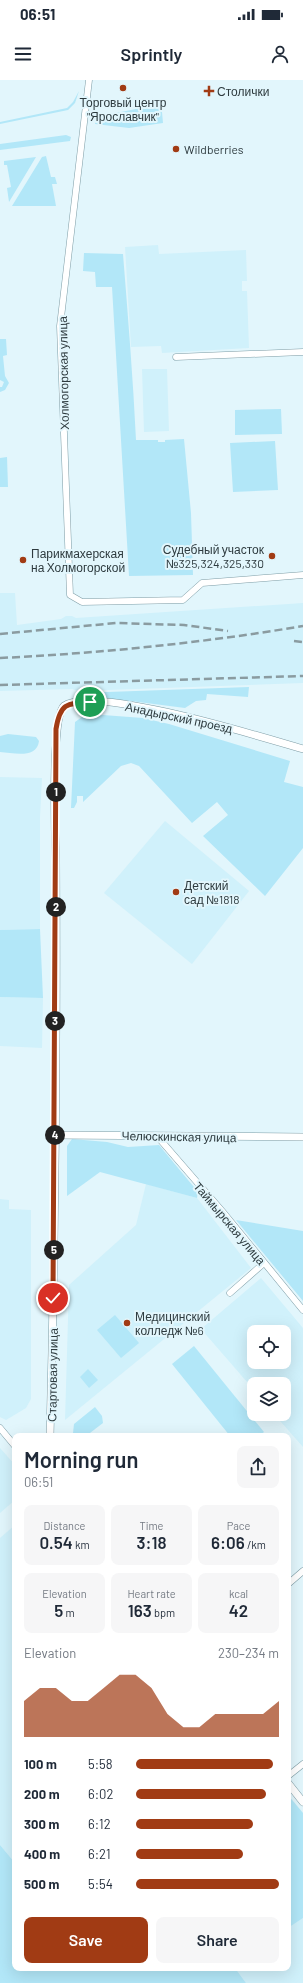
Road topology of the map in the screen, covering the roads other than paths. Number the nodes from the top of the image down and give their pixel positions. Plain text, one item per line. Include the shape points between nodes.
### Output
1 (89, 80) edge
2 (303, 352) edge
3 (176, 357) dead end
4 (303, 575) edge
5 (58, 715) joint
6 (303, 748) edge
7 (56, 1135) junction
8 (157, 1136) junction
9 (303, 1137) edge
10 (264, 1263) junction
11 (230, 1293) dead end
12 (303, 1310) edge
13 (0, 1428) edge
14 (50, 1433) edge
15 (12, 1442) edge
16 (303, 1571) edge
17 (291, 1581) edge
18 (303, 1764) edge
19 (291, 1774) edge
20 (291, 1787) edge
21 (303, 1802) edge

1 - 4 street, Холмогорская улица via 60,326 70,595 82,602 183,600 202,583
2 - 3 street
5 - 6 street, Анадырский проезд via 63,707 73,702 140,706 214,723
5 - 7 street, Стартовая улица via 55,812
7 - 8 street, Челюскинская улица
7 - 14 street, Стартовая улица
8 - 9 street, Челюскинская улица
8 - 10 street, Таймырская улица
10 - 11 street
10 - 12 street, Таймырская улица
13 - 15 street
16 - 17 street
18 - 19 street
20 - 21 street

